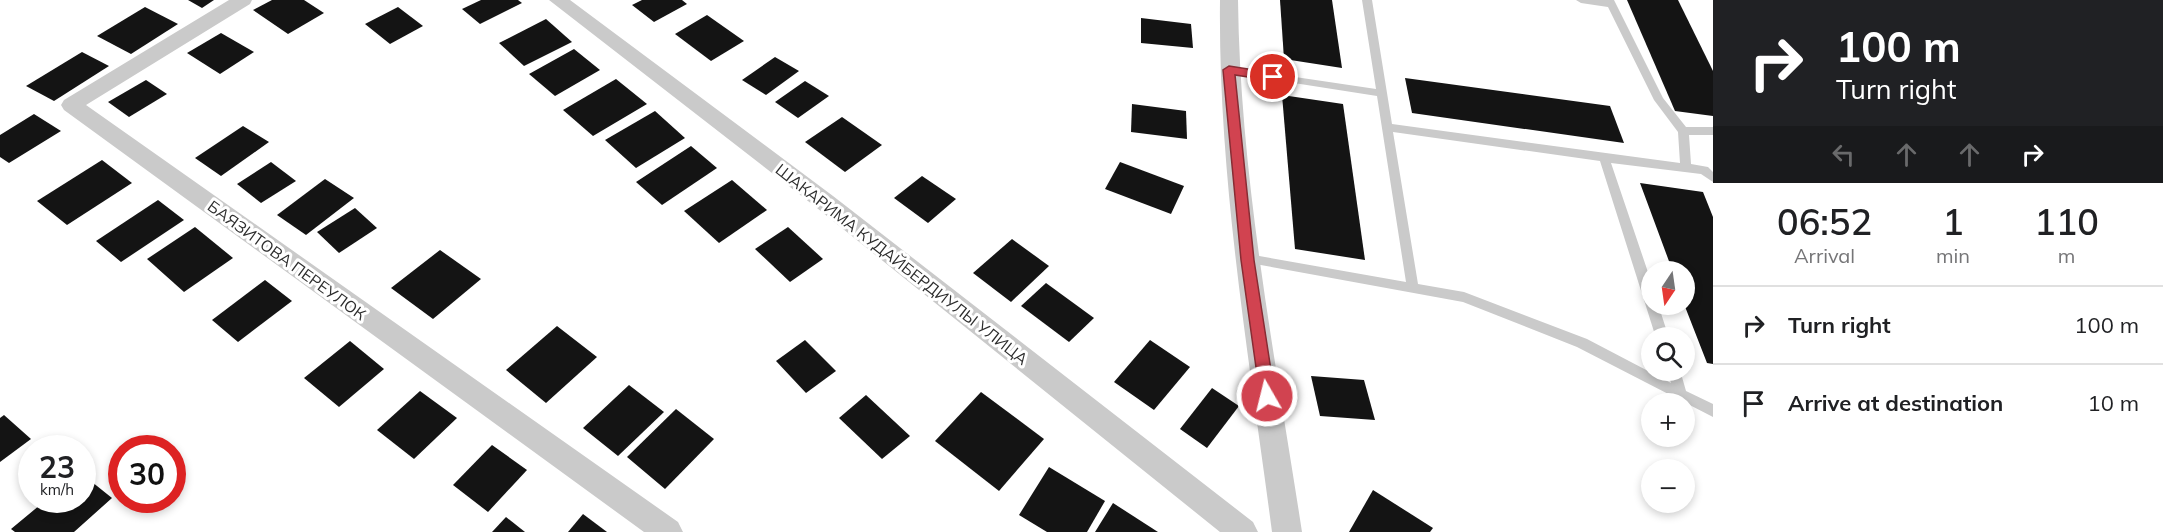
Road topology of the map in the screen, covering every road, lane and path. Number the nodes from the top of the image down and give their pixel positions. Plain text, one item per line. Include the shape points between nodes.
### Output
1 (243, 0) edge
2 (558, 0) edge
3 (1229, 0) edge
4 (1367, 0) edge
5 (1581, 0) edge
6 (1610, 2) edge
7 (1229, 70) junction
8 (1382, 93) junction
9 (1387, 127) junction
10 (1683, 131) junction
11 (1713, 131) edge
12 (1604, 158) junction
13 (1686, 167) junction
14 (1713, 178) edge
15 (1248, 260) junction
16 (1641, 271) edge
17 (1413, 288) junction
18 (1679, 393) edge
19 (1695, 401) edge
20 (1713, 411) edge
21 (668, 532) edge
22 (1244, 532) edge
23 (1287, 532) edge

1 - 21 street, БАЯЗИТОВА ПЕРЕУЛОК via 71,105
2 - 22 street, ШАКАРИМА КУДАЙБЕРДИУЛЫ УЛИЦА via 825,202
3 - 7 street
4 - 8 lane
5 - 6 lane
6 - 10 lane via 1659,100
7 - 8 lane
7 - 15 street
8 - 9 lane
9 - 12 lane
9 - 17 lane
10 - 11 lane
10 - 13 lane
12 - 13 lane
12 - 16 lane
13 - 14 lane via 1704,170
15 - 17 lane
15 - 23 street
17 - 18 lane via 1464,297 1550,330
19 - 20 lane

